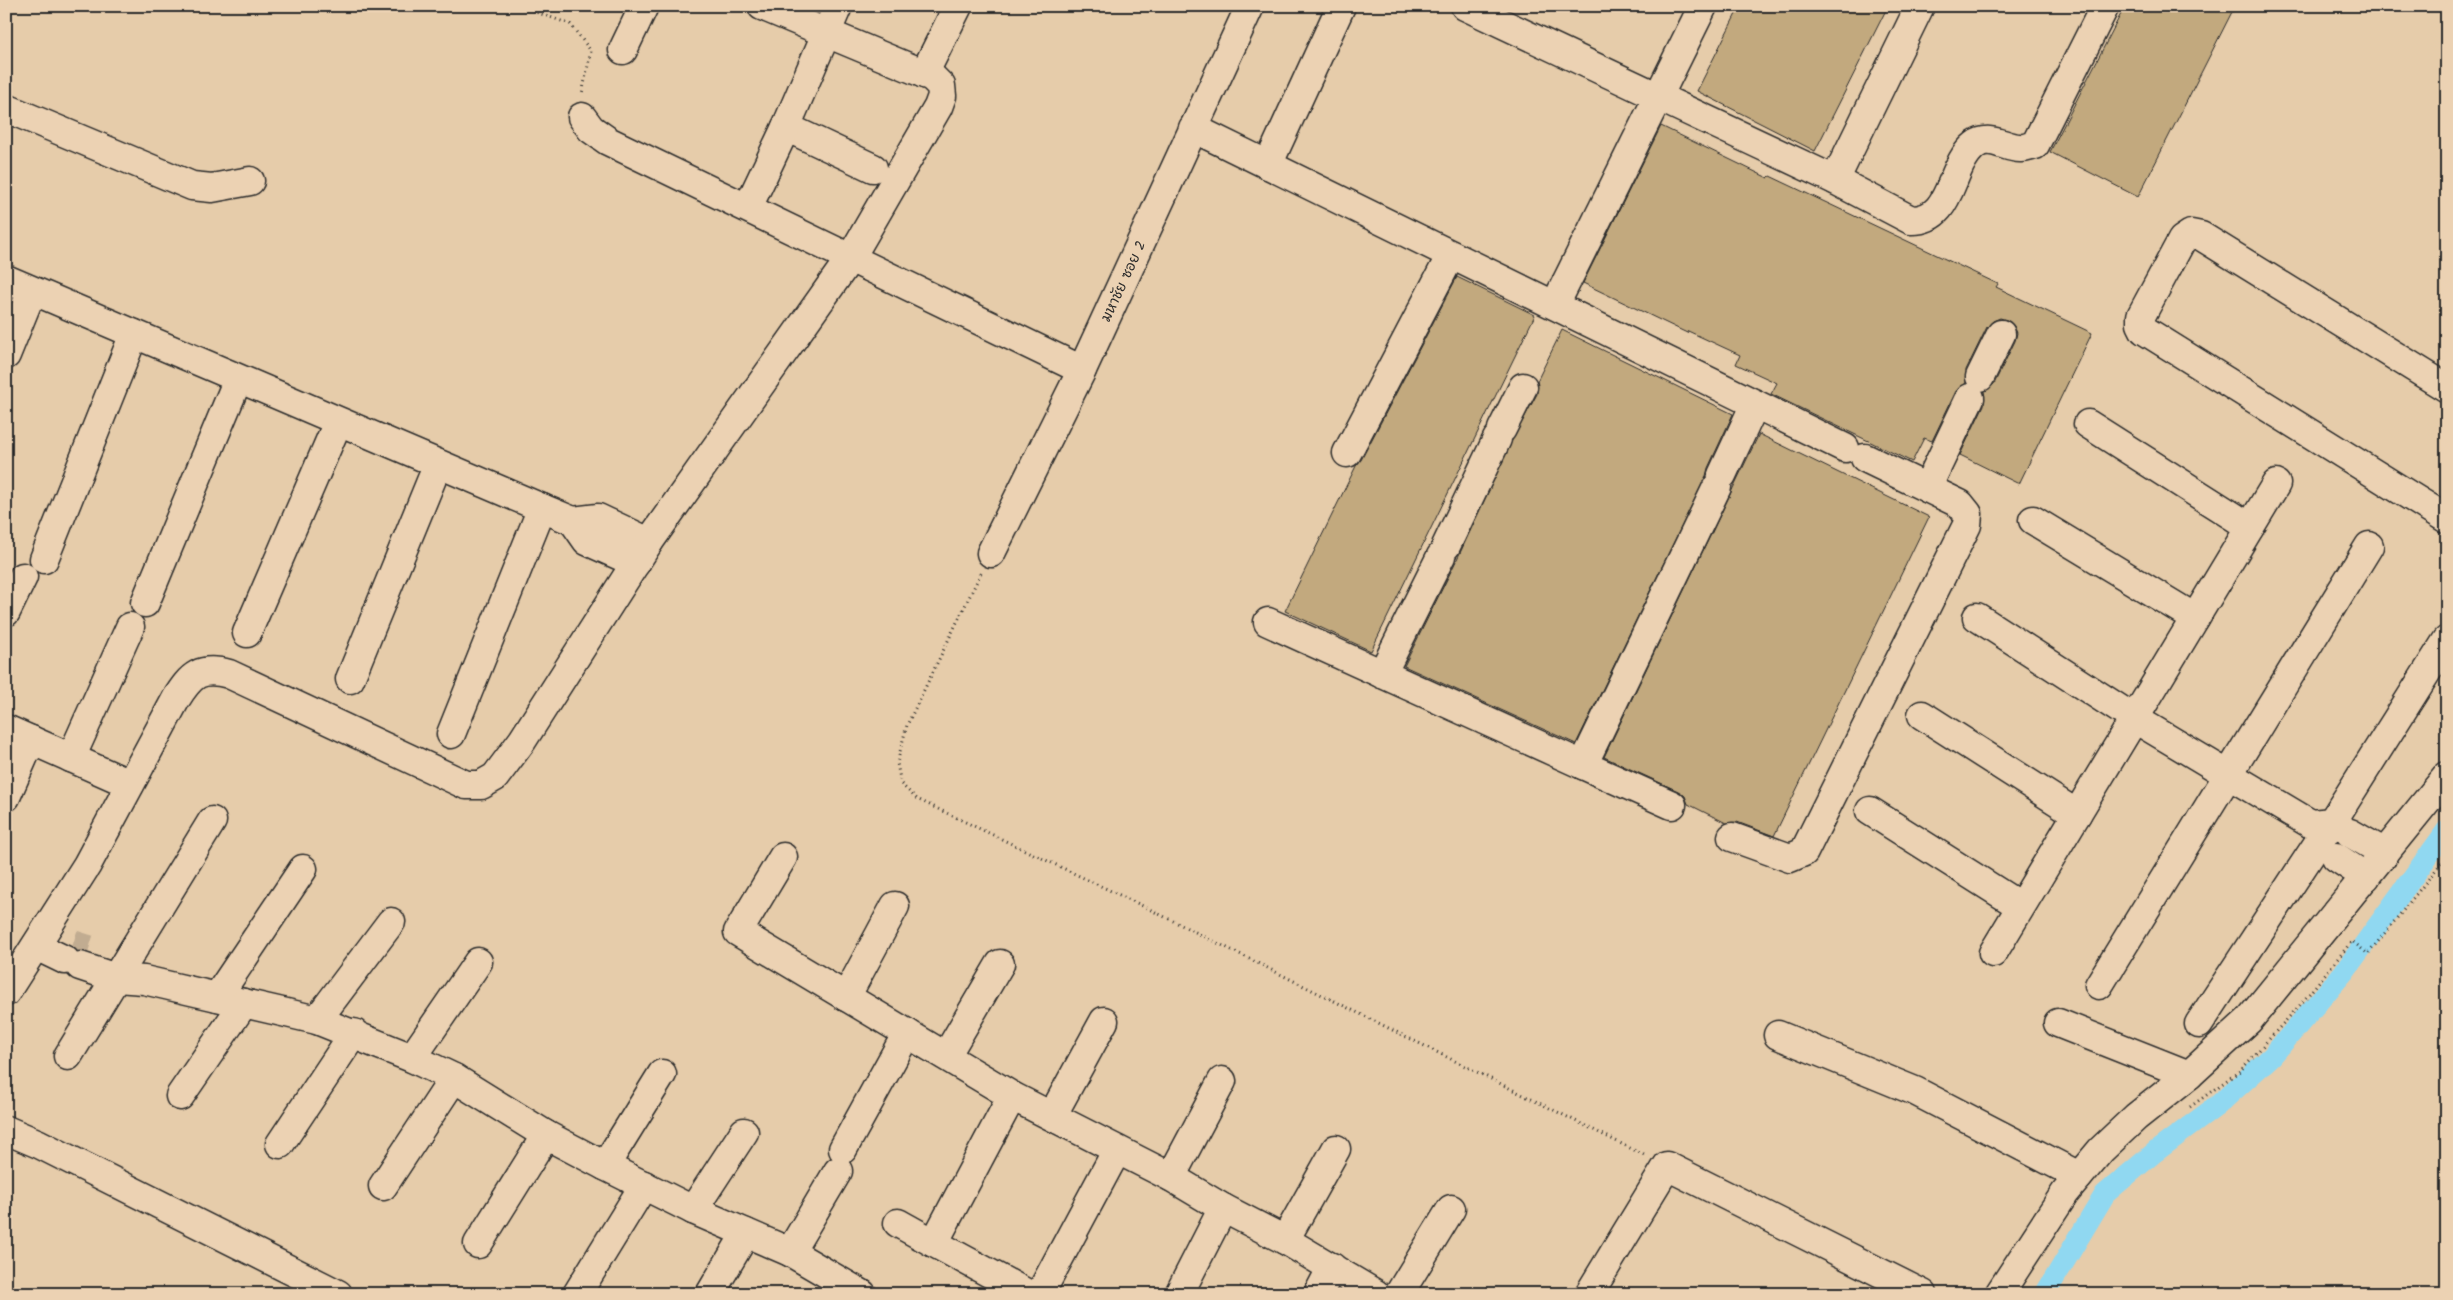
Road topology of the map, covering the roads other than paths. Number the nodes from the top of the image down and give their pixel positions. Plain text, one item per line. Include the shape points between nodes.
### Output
1 (644, 6) edge
2 (762, 6) edge
3 (838, 6) edge
4 (958, 6) edge
5 (1250, 6) edge
6 (1341, 6) edge
7 (1465, 6) edge
8 (1703, 6) edge
9 (1920, 6) edge
10 (2105, 6) edge
11 (827, 34) junction
12 (623, 50) dead end
13 (924, 74) junction
14 (1658, 97) junction
15 (6, 108) edge
16 (582, 117) road end
17 (786, 127) junction
18 (1194, 128) junction
19 (1268, 165) junction
20 (873, 168) dead end
21 (1835, 180) junction
22 (250, 182) dead end
23 (750, 203) dead end
24 (1451, 255) junction
25 (851, 257) junction
26 (6, 280) edge
27 (32, 291) junction
28 (1555, 306) junction
29 (134, 334) junction
30 (2001, 334) dead end
31 (6, 355) edge
32 (1082, 370) junction
33 (238, 379) junction
34 (1523, 387) dead end
35 (2447, 388) edge
36 (1755, 404) junction
37 (338, 422) junction
38 (2088, 424) dead end
39 (1347, 453) dead end
40 (438, 464) junction
41 (2276, 484) dead end
42 (1927, 488) junction
43 (542, 508) junction
44 (2447, 519) edge
45 (2033, 520) dead end
46 (2250, 526) junction
47 (2369, 546) dead end
48 (642, 552) junction
49 (990, 553) road end
50 (44, 559) dead end
51 (23, 576) dead end
52 (145, 603) dead end
53 (6, 612) edge
54 (1977, 617) dead end
55 (2195, 618) junction
56 (1268, 622) dead end
57 (130, 628) dead end
58 (247, 633) dead end
59 (2447, 640) edge
60 (1382, 674) junction
61 (350, 679) dead end
62 (1922, 715) dead end
63 (2134, 719) junction
64 (6, 729) edge
65 (450, 734) dead end
66 (31, 740) junction
67 (71, 758) junction
68 (1583, 765) junction
69 (2228, 776) junction
70 (2447, 776) edge
71 (130, 784) junction
72 (6, 797) edge
73 (1672, 805) dead end
74 (1870, 811) dead end
75 (2077, 814) junction
76 (212, 822) dead end
77 (1732, 837) dead end
78 (2330, 837) junction
79 (2385, 853) junction
80 (782, 857) dead end
81 (303, 869) dead end
82 (2366, 877) junction
83 (895, 906) dead end
84 (2020, 906) junction
85 (390, 922) dead end
86 (39, 940) junction
87 (1993, 952) dead end
88 (478, 962) dead end
89 (1000, 964) dead end
90 (128, 975) junction
91 (2099, 985) dead end
92 (6, 992) edge
93 (217, 996) junction
94 (846, 997) junction
95 (244, 1003) junction
96 (317, 1020) junction
97 (1104, 1021) dead end
98 (2058, 1023) dead end
99 (2199, 1024) dead end
100 (354, 1033) junction
101 (907, 1033) junction
102 (1778, 1035) dead end
103 (68, 1056) dead end
104 (946, 1056) junction
105 (412, 1058) junction
106 (662, 1074) dead end
107 (2189, 1075) junction
108 (454, 1078) junction
109 (1222, 1081) dead end
110 (180, 1096) dead end
111 (1012, 1096) junction
112 (1052, 1116) junction
113 (6, 1130) edge
114 (744, 1132) dead end
115 (546, 1135) junction
116 (280, 1144) dead end
117 (1336, 1149) dead end
118 (1117, 1150) junction
119 (605, 1166) junction
120 (2079, 1176) junction
121 (1172, 1177) junction
122 (644, 1185) junction
123 (383, 1186) dead end
124 (1223, 1208) junction
125 (1451, 1209) dead end
126 (693, 1210) junction
127 (898, 1223) dead end
128 (746, 1233) junction
129 (1285, 1240) junction
130 (934, 1243) junction
131 (478, 1244) dead end
132 (790, 1252) junction
133 (1332, 1267) junction
134 (848, 1290) edge
135 (338, 1294) edge
136 (577, 1294) edge
137 (710, 1294) edge
138 (1028, 1294) edge
139 (1040, 1294) edge
140 (1179, 1294) edge
141 (1318, 1294) edge
142 (1376, 1294) edge
143 (1399, 1294) edge
144 (1590, 1294) edge
145 (1923, 1294) edge
146 (1998, 1294) edge

1 - 12 street
2 - 11 street
3 - 11 street
4 - 13 street
5 - 18 street, มหาชัย ซอย 2
6 - 19 street
7 - 14 street
8 - 14 street
9 - 21 street
10 - 21 street via 2035,145 2020,148 1989,140 1976,144 1968,153 1938,211 1925,220 1911,220
11 - 13 street
11 - 17 street
13 - 25 street via 941,86 938,107
14 - 21 street
14 - 28 street
15 - 22 street via 192,186 212,188
16 - 25 street via 591,129 608,141
17 - 20 street
17 - 23 street
18 - 19 street
18 - 32 street, มหาชัย ซอย 2
19 - 24 street
24 - 28 street
24 - 39 street
25 - 32 street
25 - 48 street
26 - 27 street
27 - 29 street
27 - 31 street
28 - 36 street
29 - 33 street
29 - 50 street
30 - 42 street
32 - 49 street, มหาชัย ซอย 2
33 - 37 street
33 - 52 street
34 - 60 street
35 - 44 street via 2201,236 2191,234 2182,240 2141,316 2140,324 2144,330
36 - 42 street
36 - 68 street
37 - 40 street
37 - 58 street
38 - 46 street
40 - 43 street
40 - 61 street
41 - 46 street
42 - 77 street via 1960,504 1968,514 1967,525 1804,852 1790,858
43 - 48 street via 573,521 598,518
43 - 65 street
45 - 55 street
46 - 55 street
47 - 69 street
48 - 71 street via 522,741 495,777 481,785 466,785 451,779 229,674 213,670 198,673 185,684
51 - 53 street
54 - 63 street
55 - 63 street
56 - 60 street
57 - 67 street
59 - 78 street
60 - 68 street
62 - 75 street
63 - 69 street
63 - 75 street
64 - 66 street
66 - 67 street
66 - 72 street
67 - 71 street
68 - 73 street
69 - 78 street
69 - 91 street
70 - 79 street
71 - 86 street via 87,865
74 - 84 street
75 - 84 street
76 - 90 street
78 - 79 street
78 - 82 street
78 - 99 street
79 - 82 street
80 - 94 street via 738,932
81 - 93 street
82 - 107 street via 2249,1020
83 - 94 street
84 - 87 street
85 - 96 street
86 - 90 street
86 - 92 street
88 - 105 street
89 - 104 street
90 - 93 street
90 - 103 street
93 - 95 street
94 - 101 street
95 - 96 street
95 - 110 street
96 - 100 street
97 - 112 street
98 - 107 street
100 - 105 street
100 - 116 street
101 - 104 street
101 - 132 street
102 - 120 street via 1914,1091
104 - 111 street
105 - 108 street
106 - 119 street
107 - 120 street via 2100,1150
108 - 115 street
108 - 123 street
109 - 121 street
111 - 112 street
111 - 130 street
112 - 118 street
113 - 135 street
114 - 126 street
115 - 119 street
115 - 131 street
117 - 129 street
118 - 121 street
118 - 139 street
119 - 122 street
120 - 146 street
121 - 124 street
122 - 126 street
122 - 136 street
124 - 129 street
124 - 140 street
125 - 143 street
126 - 128 street
127 - 130 street
128 - 132 street
128 - 137 street
129 - 133 street
130 - 138 street
132 - 134 street
133 - 141 street
133 - 142 street
144 - 145 street via 1667,1166

